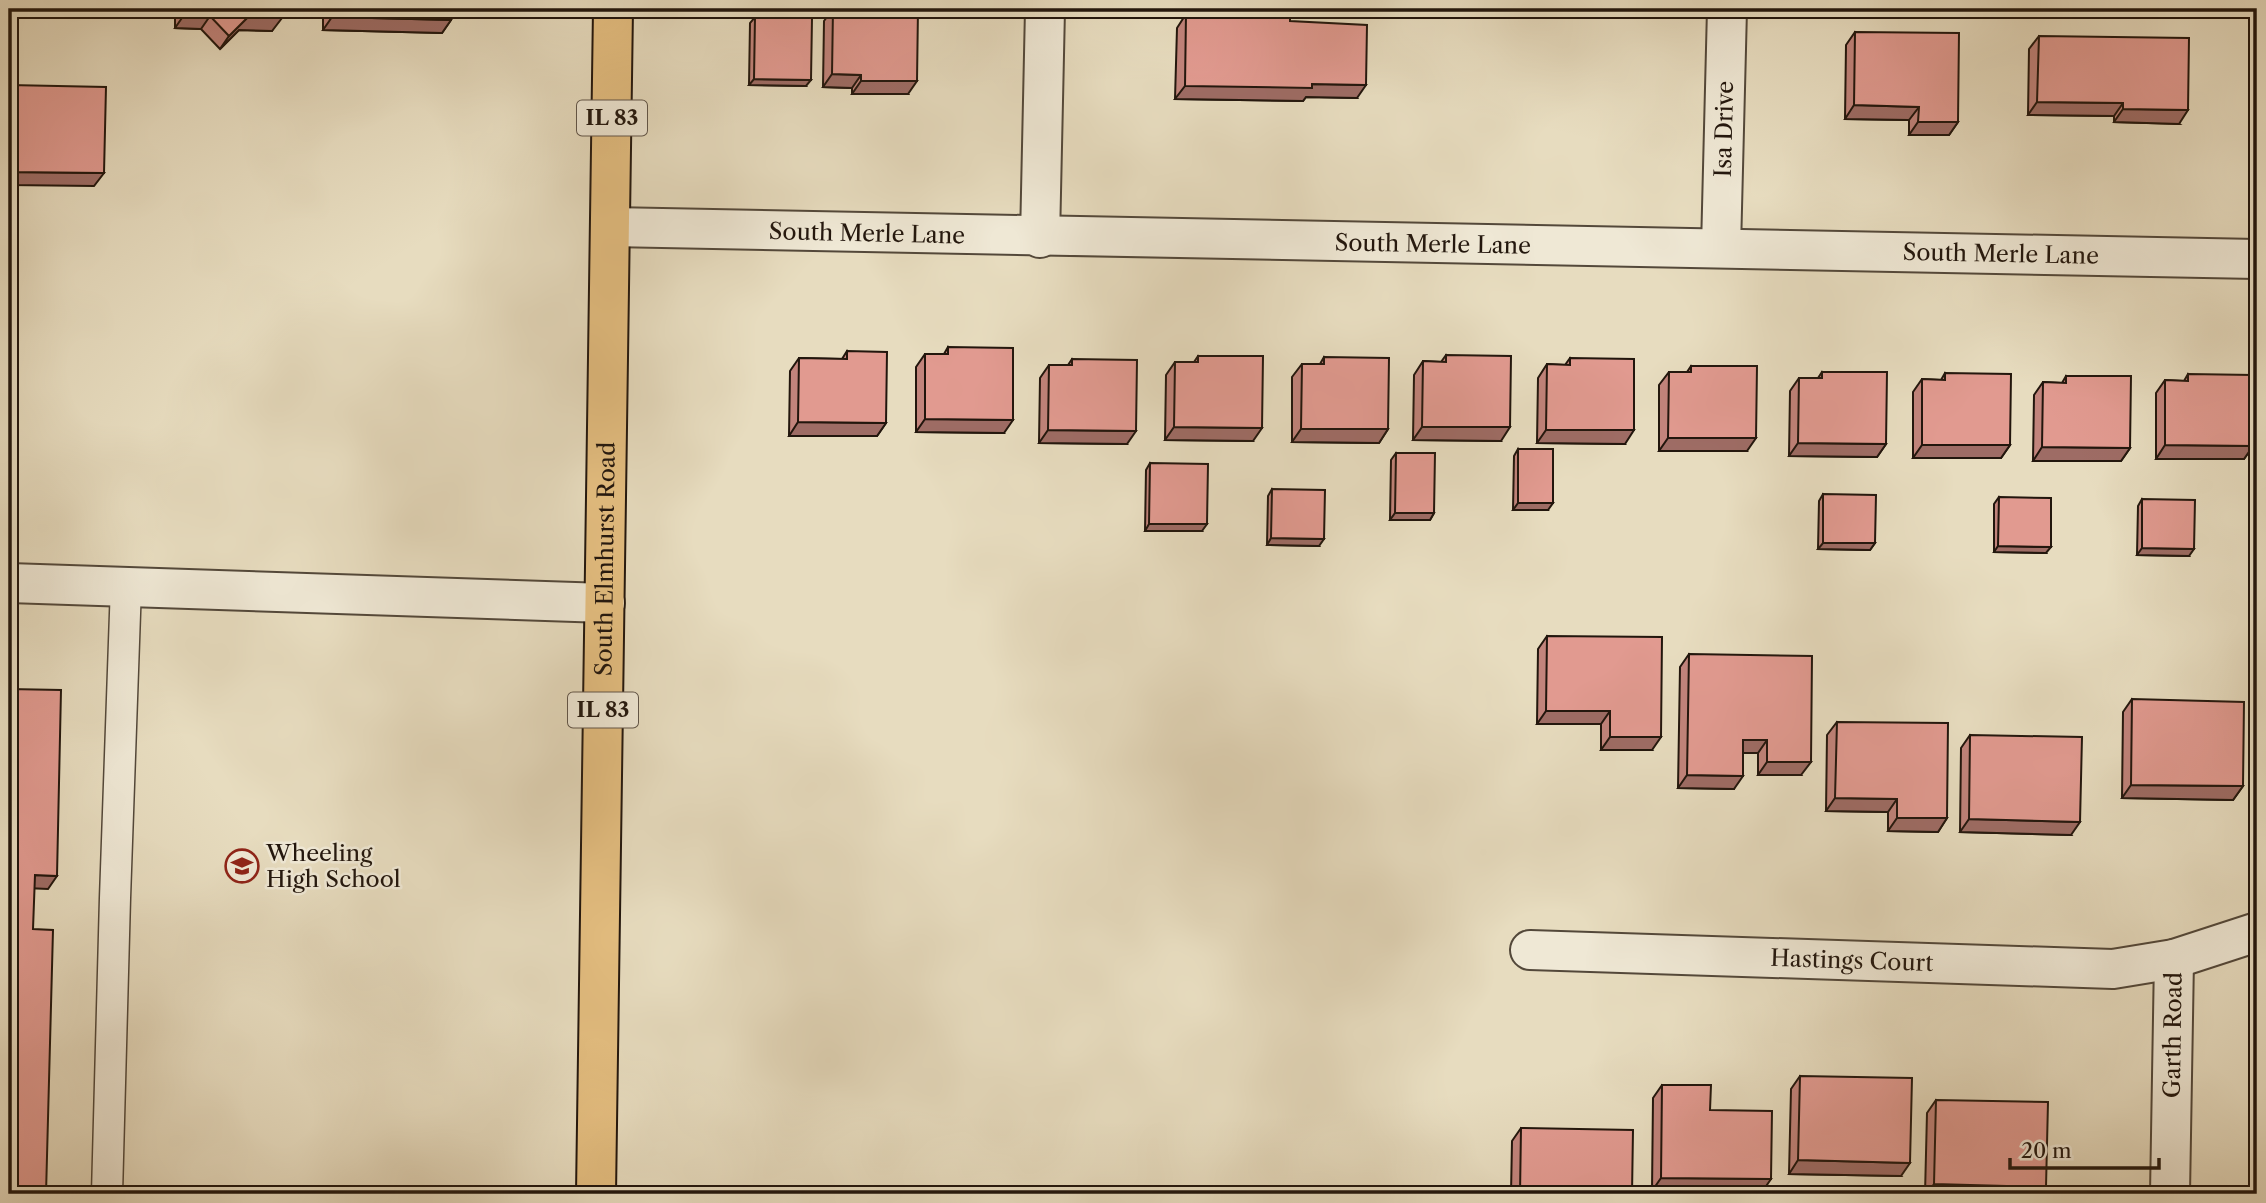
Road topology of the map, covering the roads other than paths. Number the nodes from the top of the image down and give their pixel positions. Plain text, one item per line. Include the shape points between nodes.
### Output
1 (613, 9) edge
2 (1045, 9) edge
3 (1727, 9) edge
4 (611, 227) junction
5 (1040, 238) junction
6 (1721, 248) junction
7 (2257, 259) edge
8 (9, 583) edge
9 (126, 585) junction
10 (605, 603) junction
11 (2257, 932) edge
12 (1530, 950) dead end
13 (2174, 959) junction
14 (107, 1194) edge
15 (596, 1194) edge
16 (2170, 1194) edge

1 - 4 main road, South Elmhurst Road / IL 83
2 - 5 street
3 - 6 street, Isa Drive
4 - 5 street, South Merle Lane
4 - 10 main road, South Elmhurst Road / IL 83
5 - 6 street, South Merle Lane
6 - 7 street, South Merle Lane
8 - 9 street
9 - 10 street
9 - 14 lane
10 - 15 main road, South Elmhurst Road / IL 83
11 - 13 street, Hastings Court
12 - 13 street, Hastings Court via 2113,969
13 - 16 street, Garth Road

